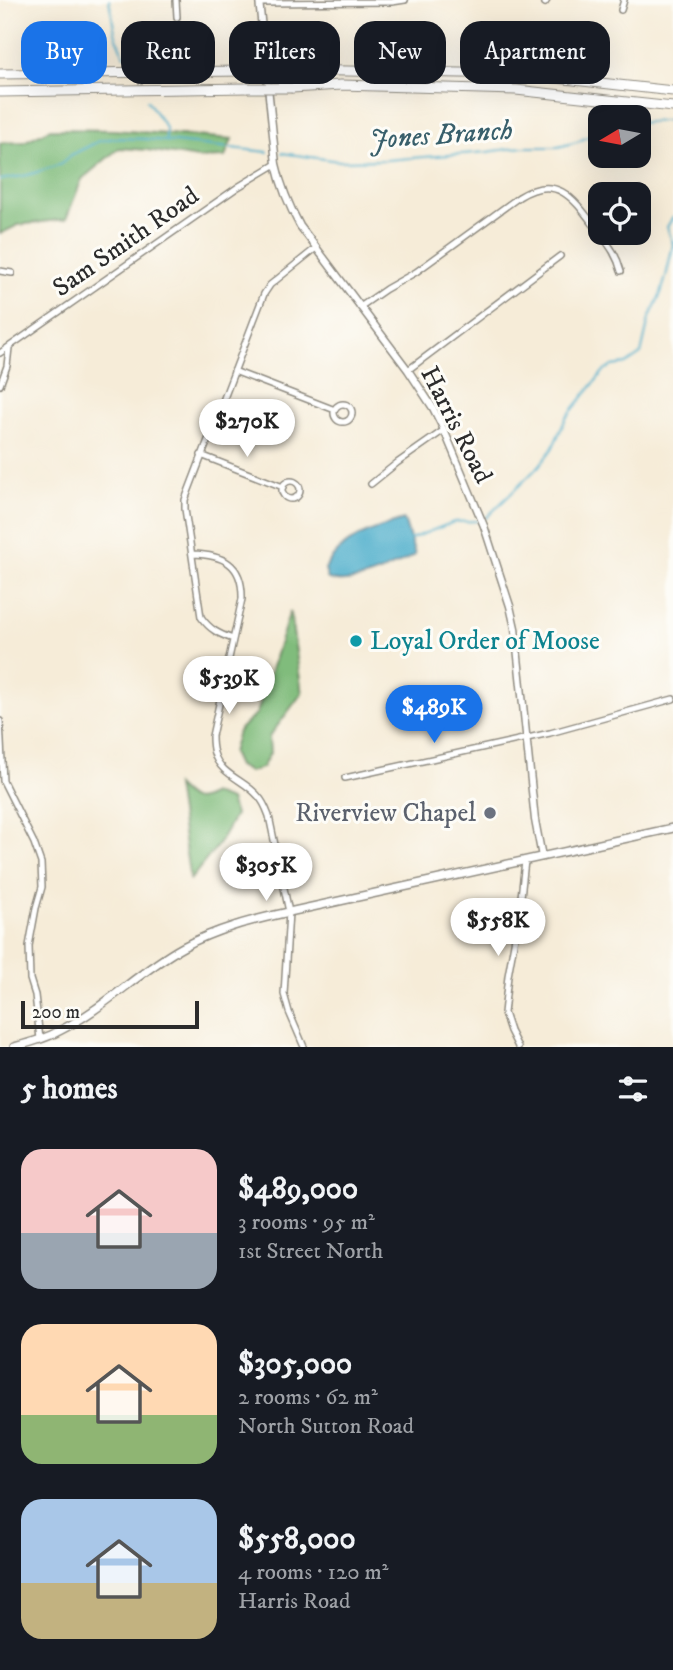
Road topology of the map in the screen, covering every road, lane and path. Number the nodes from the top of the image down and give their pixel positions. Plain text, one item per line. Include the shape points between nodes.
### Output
1 (176, 0) edge
2 (405, 0) edge
3 (624, 0) edge
4 (259, 2) edge
5 (621, 10) dead end
6 (177, 17) dead end
7 (0, 74) edge
8 (0, 92) edge
9 (673, 92) edge
10 (673, 107) edge
11 (276, 164) junction
12 (588, 217) edge
13 (609, 245) edge
14 (316, 248) junction
15 (559, 256) dead end
16 (0, 271) edge
17 (621, 271) dead end
18 (12, 273) dead end
19 (360, 307) junction
20 (9, 348) junction
21 (0, 353) edge
22 (408, 370) junction
23 (234, 371) junction
24 (0, 385) edge
25 (335, 410) dead end
26 (444, 430) junction
27 (201, 456) junction
28 (371, 484) dead end
29 (283, 487) dead end
30 (192, 554) junction
31 (233, 639) junction
32 (673, 699) edge
33 (0, 721) edge
34 (528, 738) junction
35 (345, 778) dead end
36 (673, 828) edge
37 (542, 857) junction
38 (525, 860) junction
39 (289, 912) junction
40 (40, 1039) junction
41 (14, 1047) edge
42 (304, 1047) edge
43 (518, 1047) edge

1 - 6 street
2 - 4 street
3 - 5 street
4 - 11 street, Harris Road
7 - 9 highway, bridge via 290,70 519,74
8 - 10 highway, bridge via 341,85 516,90
11 - 14 street, Harris Road via 288,205
11 - 20 street, Sam Smith Road
12 - 19 street via 566,193 542,187 529,190
13 - 17 street
14 - 19 street, Harris Road
14 - 23 street via 264,294
15 - 22 street
16 - 18 street
19 - 22 street, Harris Road
20 - 21 street, Sam Smith Road
20 - 24 street
22 - 26 street, Harris Road
23 - 25 street
23 - 27 street
26 - 28 street
26 - 34 street, Harris Road via 484,526 516,628
27 - 29 street
27 - 30 street via 185,500
30 - 31 street via 201,617 217,634
30 - 31 street via 220,557 238,575 243,588
31 - 39 street via 213,750 217,762 265,804
32 - 34 street
33 - 40 street via 2,780 41,863 43,887 29,946
34 - 35 street
34 - 37 street, Harris Road
36 - 37 main road
37 - 38 main road
38 - 39 main road
38 - 43 street via 504,1013
39 - 40 main road via 249,921 180,949 98,1007
39 - 42 street via 285,994
40 - 41 main road

